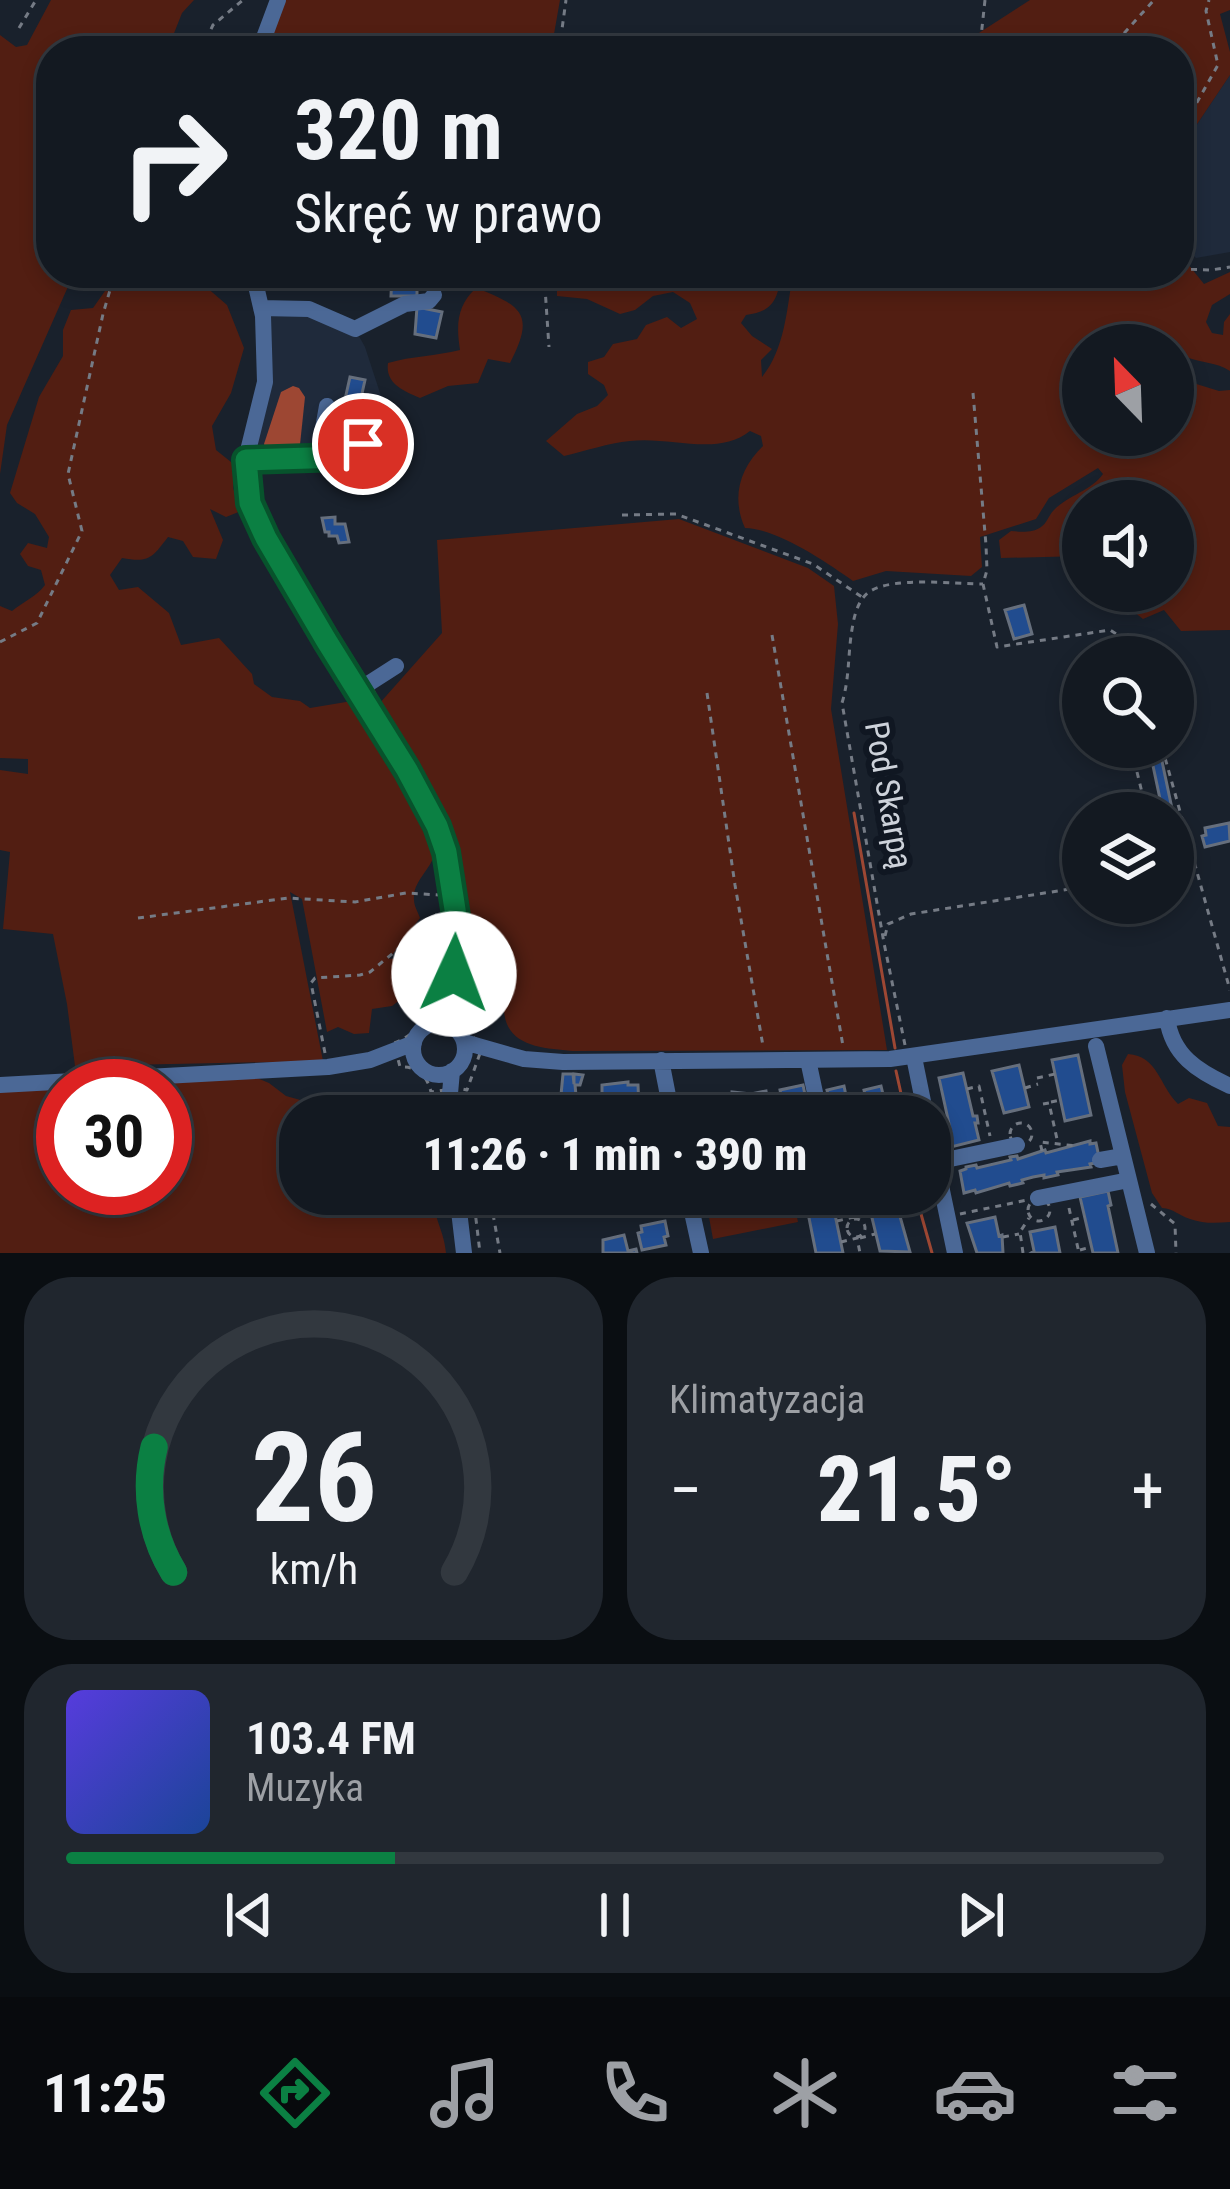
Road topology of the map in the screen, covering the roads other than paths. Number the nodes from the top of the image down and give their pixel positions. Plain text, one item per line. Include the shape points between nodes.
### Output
1 (278, 0) edge
2 (265, 36) edge
3 (256, 288) edge
4 (434, 296) dead end
5 (261, 308) junction
6 (327, 406) dead end
7 (365, 407) dead end
8 (317, 458) junction
9 (246, 460) junction
10 (396, 666) dead end
11 (357, 691) junction
12 (448, 1006) junction
13 (1230, 1010) edge
14 (1167, 1018) junction
15 (435, 1023) junction
16 (1096, 1046) dead end
17 (406, 1054) junction
18 (911, 1057) junction
19 (661, 1060) junction
20 (808, 1060) junction
21 (459, 1068) junction
22 (0, 1085) edge
23 (1230, 1086) edge
24 (452, 1095) edge
25 (668, 1095) edge
26 (816, 1095) edge
27 (921, 1095) edge
28 (1017, 1145) dead end
29 (1123, 1156) junction
30 (951, 1159) edge
31 (1100, 1160) dead end
32 (1131, 1188) junction
33 (1036, 1199) road end
34 (459, 1215) edge
35 (693, 1215) edge
36 (948, 1215) edge
37 (464, 1253) edge
38 (701, 1253) edge
39 (956, 1253) edge
40 (1147, 1253) edge

1 - 2 street
3 - 5 street
4 - 5 street via 355,329 309,308
5 - 9 street via 265,382
6 - 8 street
7 - 8 street via 360,450
8 - 9 street
9 - 11 street via 250,503 266,538
10 - 11 street
11 - 12 street via 446,852 459,935
12 - 15 street
12 - 21 street
13 - 14 street
14 - 18 street
14 - 23 street via 1176,1049
15 - 17 street
15 - 21 street
16 - 29 street
17 - 21 street
17 - 22 street via 328,1067
18 - 20 street
18 - 27 street
19 - 20 street
19 - 21 street via 524,1059
19 - 25 street
20 - 26 street
21 - 24 street
28 - 30 street
29 - 31 street
29 - 32 street
32 - 33 street
32 - 40 street
34 - 37 street
35 - 38 street
36 - 39 street

